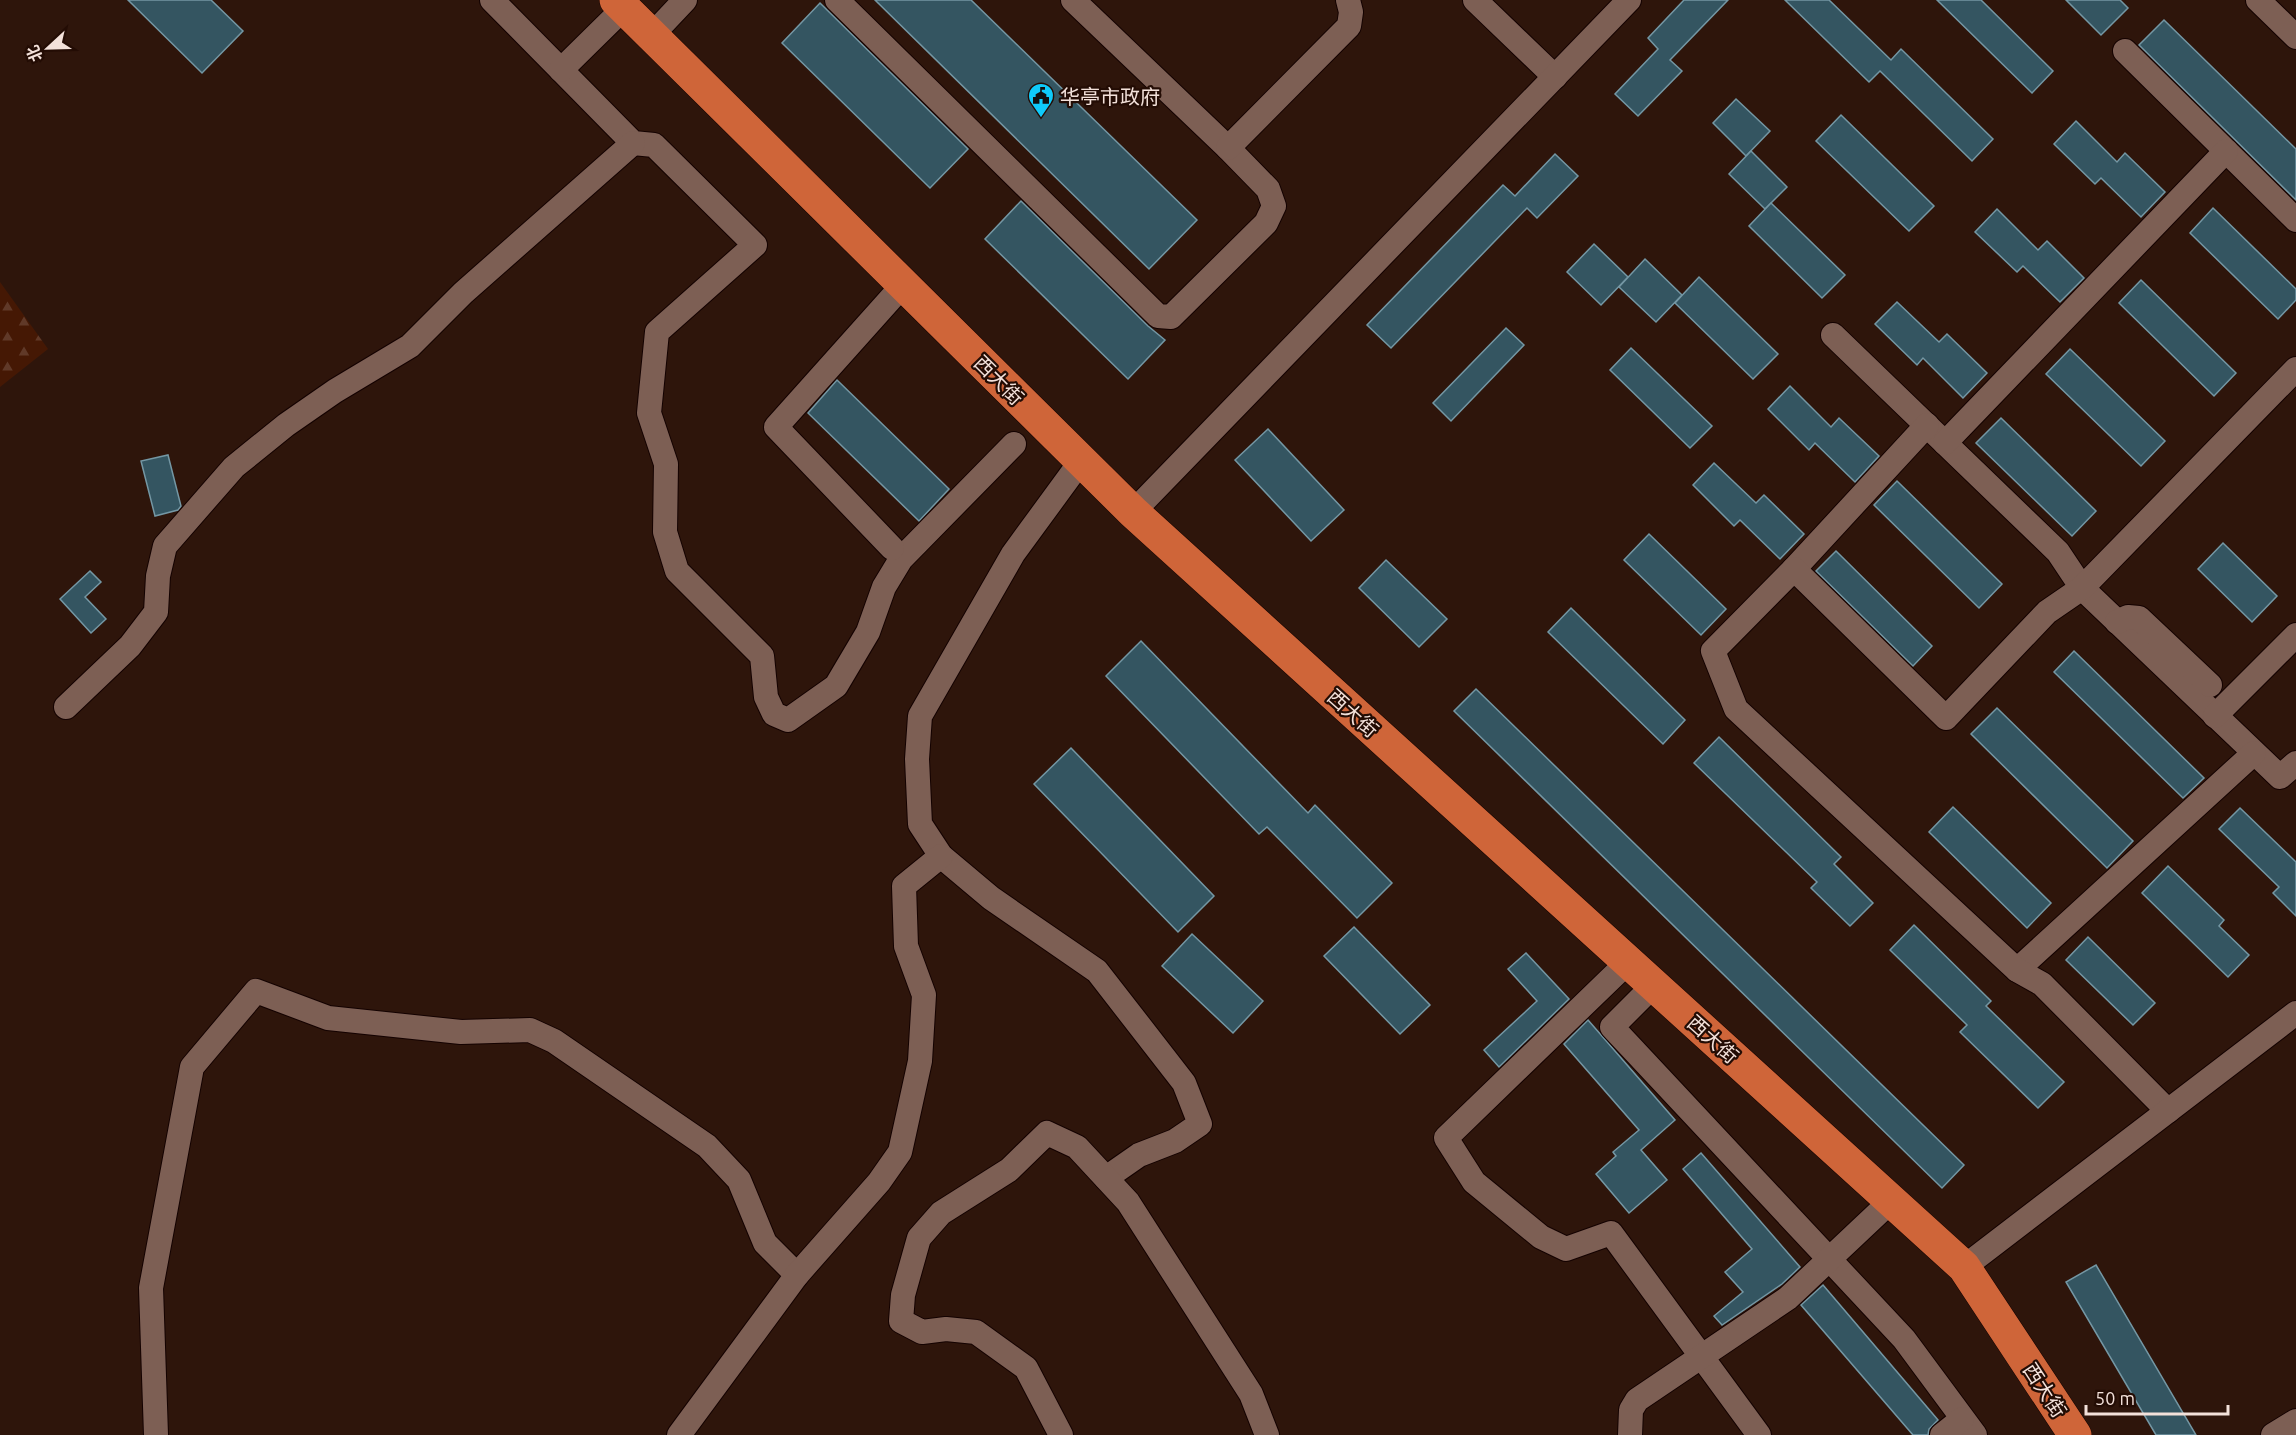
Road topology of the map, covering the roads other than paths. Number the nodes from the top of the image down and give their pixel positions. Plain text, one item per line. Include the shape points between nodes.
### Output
1 (492, 0) edge
2 (685, 0) edge
3 (837, 0) edge
4 (1073, 0) edge
5 (1348, 0) edge
6 (1474, 0) edge
7 (1629, 0) edge
8 (2258, 0) edge
9 (620, 4) edge
10 (652, 35) junction
11 (2296, 37) edge
12 (2125, 51) dead end
13 (561, 70) junction
14 (1555, 77) junction
15 (633, 143) junction
16 (1228, 148) junction
17 (2226, 151) junction
18 (2296, 220) edge
19 (903, 285) junction
20 (1833, 335) dead end
21 (2296, 369) edge
22 (1927, 425) junction
23 (1946, 443) junction
24 (1014, 444) dead end
25 (1081, 460) junction
26 (1133, 512) junction
27 (891, 548) dead end
28 (1794, 570) junction
29 (2082, 588) junction
30 (2117, 622) junction
31 (2296, 635) edge
32 (2210, 685) dead end
33 (66, 707) dead end
34 (2215, 716) junction
35 (2254, 753) junction
36 (2296, 763) edge
37 (941, 856) junction
38 (1628, 962) junction
39 (2017, 970) junction
40 (1654, 985) junction
41 (2296, 1013) edge
42 (2168, 1111) junction
43 (1106, 1178) junction
44 (1891, 1200) junction
45 (1829, 1259) junction
46 (1964, 1267) junction
47 (797, 1275) junction
48 (1701, 1358) junction
49 (2296, 1421) edge
50 (1968, 1427) edge
51 (156, 1435) edge
52 (679, 1435) edge
53 (1061, 1435) edge
54 (1267, 1435) edge
55 (1630, 1435) edge
56 (1758, 1435) edge
57 (1942, 1435) edge
58 (2075, 1435) edge
59 (2273, 1435) edge

1 - 13 street
2 - 10 street
3 - 16 street via 1158,316 1172,317 1266,223 1274,206 1268,189
4 - 16 street
5 - 16 street via 1349,26
6 - 14 street
7 - 14 street
8 - 11 street
9 - 10 highway, 西大街
9 - 13 street
10 - 19 highway, 西大街
12 - 17 street
13 - 15 street
14 - 26 street
15 - 24 street via 654,145 755,244 657,332 649,412 666,464 665,532 677,572 762,656 766,697 774,714 788,720 836,686 868,632 884,587 901,559
15 - 33 street via 410,346 335,391 234,467 165,546 156,612 130,646
17 - 18 street
17 - 23 street
19 - 25 highway, 西大街
19 - 27 street via 776,427
20 - 22 street
21 - 29 street
22 - 23 street
22 - 28 street
23 - 29 street via 2058,552
25 - 26 highway, 西大街
25 - 37 street via 1013,554 920,716 920,824
26 - 38 highway, 西大街
28 - 29 street via 1946,718 2047,612
28 - 39 street via 1713,651 1736,709
29 - 30 street
30 - 32 street via 2139,618
30 - 34 street
31 - 34 street
34 - 35 street
35 - 36 street via 2280,777
35 - 39 street
37 - 43 street via 1097,971 1184,1083 1200,1124 1175,1141 1139,1155
37 - 47 street via 904,886 906,946 924,994 920,1061 900,1152 879,1182
38 - 40 highway, 西大街
38 - 48 street via 1446,1138 1474,1182 1541,1238 1566,1250 1611,1233
39 - 42 street via 2042,984
40 - 44 highway, 西大街
40 - 45 street via 1612,1027
41 - 42 street
42 - 46 street
43 - 53 street via 1077,1147 1047,1133 1009,1170 941,1213 919,1238 903,1295 901,1321 922,1332 976,1332 1026,1368
43 - 54 street via 1128,1202 1216,1336 1251,1394
44 - 45 street
44 - 46 highway, 西大街
45 - 48 street via 1788,1298
45 - 50 street via 1904,1339
46 - 58 highway, 西大街
47 - 51 street via 765,1243 739,1180 707,1146 554,1041 530,1030 461,1032 328,1018 256,991 192,1067 151,1288
47 - 52 street
48 - 55 street via 1637,1400 1631,1410
48 - 56 street
49 - 59 street
50 - 57 street

